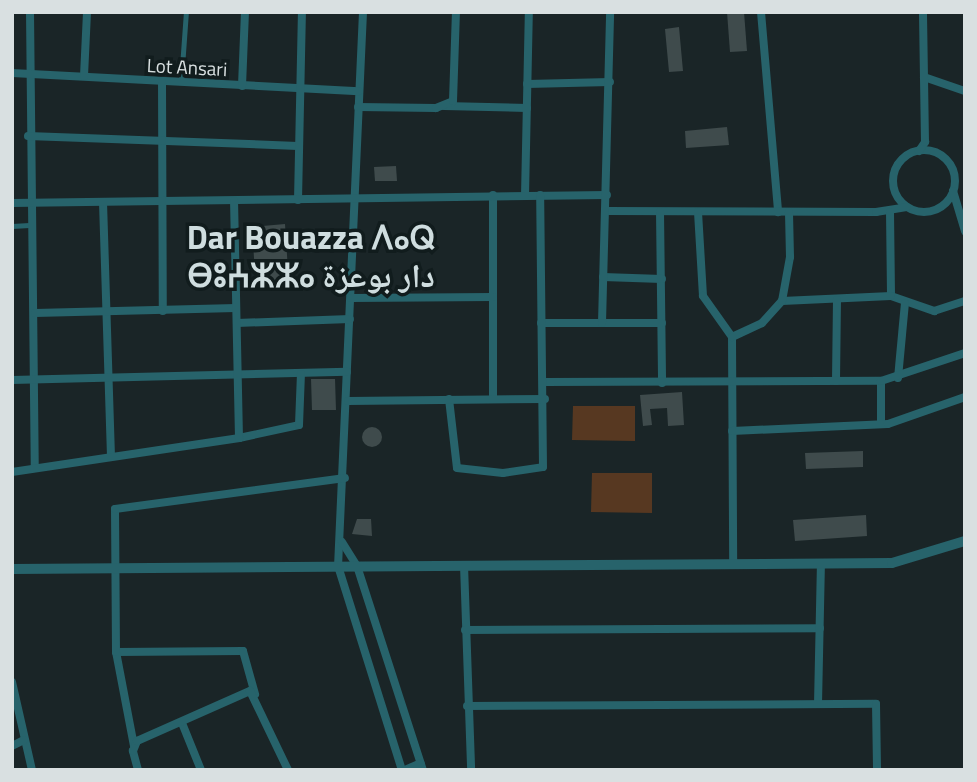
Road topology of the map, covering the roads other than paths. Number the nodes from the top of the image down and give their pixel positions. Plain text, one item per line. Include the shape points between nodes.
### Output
1 (30, 12) edge
2 (87, 12) edge
3 (186, 12) edge
4 (245, 12) edge
5 (302, 12) edge
6 (363, 12) edge
7 (456, 12) edge
8 (529, 12) edge
9 (610, 12) edge
10 (761, 12) edge
11 (923, 12) edge
12 (12, 73) edge
13 (29, 74) junction
14 (84, 76) junction
15 (924, 78) junction
16 (162, 81) junction
17 (181, 82) junction
18 (610, 82) junction
19 (527, 84) junction
20 (242, 86) junction
21 (299, 87) junction
22 (359, 91) junction
23 (965, 91) edge
24 (444, 106) junction
25 (358, 107) junction
26 (527, 108) junction
27 (28, 136) junction
28 (163, 142) junction
29 (925, 142) junction
30 (298, 146) junction
31 (919, 151) junction
32 (936, 153) junction
33 (953, 191) junction
34 (492, 195) junction
35 (540, 195) junction
36 (607, 195) junction
37 (525, 196) junction
38 (898, 197) junction
39 (354, 199) junction
40 (298, 200) junction
41 (234, 201) junction
42 (28, 202) junction
43 (103, 202) junction
44 (12, 203) edge
45 (162, 203) junction
46 (942, 206) junction
47 (906, 207) junction
48 (892, 210) junction
49 (606, 211) junction
50 (660, 212) junction
51 (698, 212) junction
52 (778, 212) junction
53 (789, 212) junction
54 (957, 213) junction
55 (29, 225) junction
56 (12, 226) edge
57 (965, 231) edge
58 (603, 277) junction
59 (662, 279) junction
60 (891, 296) junction
61 (493, 297) junction
62 (351, 298) junction
63 (837, 300) junction
64 (782, 301) junction
65 (965, 301) edge
66 (905, 303) junction
67 (236, 308) junction
68 (163, 311) junction
69 (35, 313) junction
70 (107, 313) junction
71 (350, 319) junction
72 (237, 323) junction
73 (541, 323) junction
74 (602, 323) junction
75 (662, 323) junction
76 (732, 337) junction
77 (965, 353) edge
78 (348, 372) junction
79 (239, 374) junction
80 (301, 374) junction
81 (898, 378) junction
82 (107, 379) junction
83 (12, 380) edge
84 (34, 380) junction
85 (731, 380) junction
86 (836, 381) junction
87 (881, 381) junction
88 (544, 382) junction
89 (662, 383) junction
90 (965, 397) edge
91 (493, 398) junction
92 (449, 399) junction
93 (545, 399) junction
94 (348, 401) junction
95 (881, 424) junction
96 (732, 431) junction
97 (239, 438) junction
98 (111, 456) junction
99 (36, 468) junction
100 (12, 472) edge
101 (345, 478) junction
102 (965, 541) edge
103 (342, 542) junction
104 (733, 563) junction
105 (821, 563) junction
106 (464, 565) junction
107 (114, 566) junction
108 (338, 566) junction
109 (357, 566) junction
110 (12, 569) edge
111 (820, 628) junction
112 (466, 630) junction
113 (116, 652) junction
114 (12, 682) edge
115 (255, 694) junction
116 (818, 704) junction
117 (467, 706) junction
118 (182, 723) junction
119 (24, 740) junction
120 (12, 746) edge
121 (134, 746) junction
122 (422, 766) edge
123 (32, 770) edge
124 (138, 770) edge
125 (201, 770) edge
126 (288, 770) edge
127 (404, 770) edge
128 (471, 770) edge
129 (877, 770) edge

1 - 13 street
2 - 14 street
3 - 17 lane
4 - 20 street
5 - 21 street
6 - 22 street
7 - 24 street via 454,97
8 - 19 street
9 - 18 street
10 - 52 street
11 - 15 street
12 - 13 street, Lot Ansari
13 - 14 street, Lot Ansari
13 - 27 street
14 - 16 street, Lot Ansari
15 - 23 street
15 - 29 street
16 - 17 street, Lot Ansari
16 - 28 street
17 - 20 street, Lot Ansari
18 - 19 street
18 - 36 street
19 - 26 street
20 - 21 street, Lot Ansari
21 - 22 street, Lot Ansari
21 - 30 street
22 - 25 street
24 - 25 street
24 - 26 street
25 - 39 street
26 - 37 street
27 - 28 street
27 - 42 street
28 - 30 street
28 - 45 street
29 - 31 street
29 - 32 street
30 - 40 street
31 - 32 street
31 - 38 street via 897,167
32 - 33 street via 953,171
33 - 46 street
33 - 54 street
34 - 37 street
34 - 39 street
34 - 61 street
35 - 36 street
35 - 37 street
35 - 73 street
36 - 49 street
38 - 47 street
38 - 48 street
39 - 40 street
39 - 62 street
40 - 41 street
41 - 45 street
41 - 67 street
42 - 43 street
42 - 44 street
42 - 55 street
43 - 45 street
43 - 70 street
45 - 68 street
46 - 47 street via 924,212
46 - 54 street
47 - 48 street
48 - 53 street
48 - 60 street
49 - 50 street
49 - 58 street
50 - 51 street
50 - 59 street
51 - 52 street
51 - 76 street via 703,296
52 - 53 street
53 - 64 street via 790,257
54 - 57 street
55 - 56 lane
55 - 69 street
58 - 59 street
58 - 74 street
59 - 75 street
60 - 63 street
60 - 66 street
61 - 62 street
61 - 91 street
62 - 71 street
63 - 64 street
63 - 86 street
64 - 76 street via 762,323
65 - 66 street via 939,311
66 - 81 street
67 - 68 street
67 - 72 street
68 - 70 street
69 - 70 street
69 - 84 street
70 - 82 street
71 - 72 street
71 - 78 street
72 - 79 street
73 - 74 street
73 - 88 street
74 - 75 street
75 - 89 street
76 - 85 street
77 - 81 street
78 - 80 street
78 - 94 street
79 - 80 street
79 - 82 street
79 - 97 street
80 - 97 street via 299,425
81 - 87 street
82 - 84 street
82 - 98 street
83 - 84 street
84 - 99 street
85 - 86 street
85 - 89 street
85 - 96 street
86 - 87 street
87 - 95 street
88 - 89 street
88 - 93 street
90 - 95 street
91 - 92 street
91 - 93 street
92 - 93 street via 454,465 503,472 543,467
92 - 94 street
94 - 101 street
95 - 96 street
96 - 104 street
97 - 98 street
98 - 99 street
99 - 100 street
101 - 103 street
101 - 107 street via 115,509
102 - 105 street via 912,560
103 - 108 street
103 - 109 street
104 - 105 street
104 - 106 street
105 - 111 street
106 - 109 street
106 - 112 street
107 - 108 street
107 - 110 street
107 - 113 street
108 - 109 street
108 - 127 street
109 - 122 street
111 - 112 street
111 - 116 street
112 - 117 street
113 - 115 street via 243,651
113 - 121 street
114 - 119 street
115 - 118 street via 243,691
115 - 126 street
116 - 117 street
116 - 129 street via 876,704
117 - 128 street
118 - 121 street
118 - 125 street
119 - 120 street
119 - 123 street
121 - 124 street
122 - 127 street

